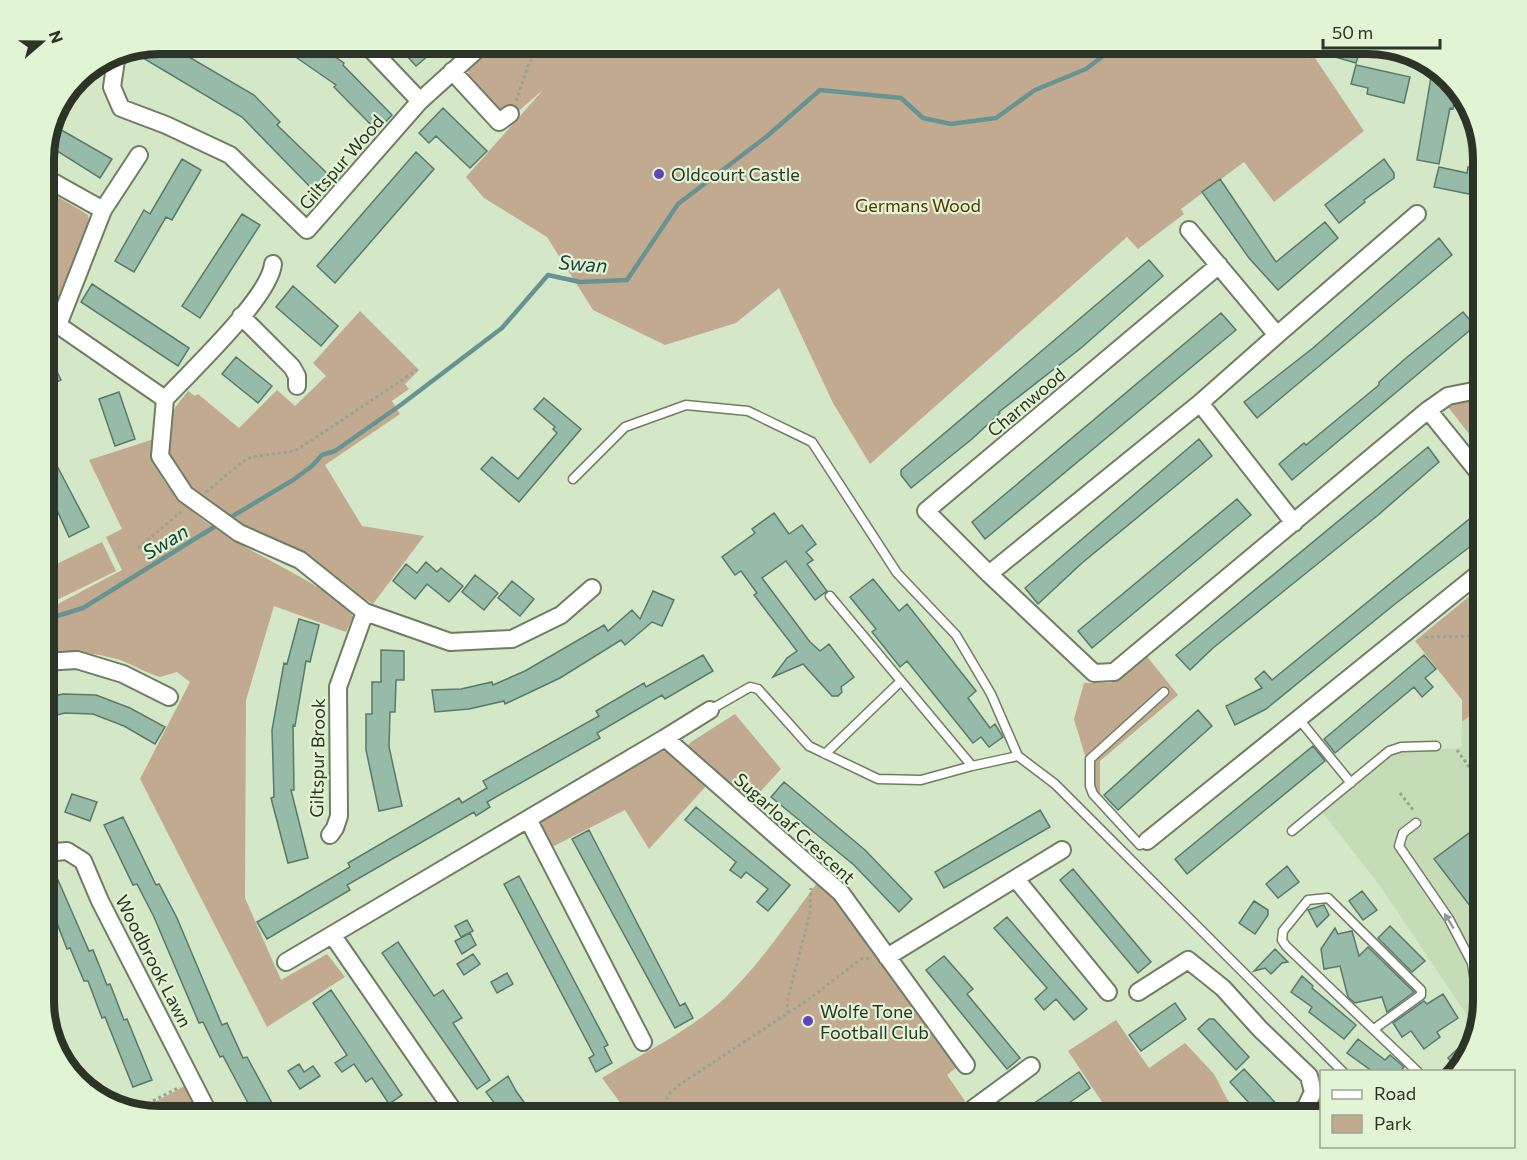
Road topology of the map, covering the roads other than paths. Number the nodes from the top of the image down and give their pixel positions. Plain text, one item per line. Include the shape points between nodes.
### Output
1 (375, 54) edge
2 (471, 54) edge
3 (115, 64) edge
4 (452, 70) junction
5 (420, 101) junction
6 (510, 114) road end
7 (139, 155) dead end
8 (54, 183) edge
9 (103, 210) junction
10 (1417, 214) dead end
11 (1189, 230) dead end
12 (273, 264) dead end
13 (1219, 266) junction
14 (241, 316) junction
15 (54, 322) edge
16 (54, 331) edge
17 (1277, 335) junction
18 (297, 386) dead end
19 (1473, 391) edge
20 (165, 399) junction
21 (1200, 403) junction
22 (1428, 410) junction
23 (1473, 465) edge
24 (573, 479) dead end
25 (1294, 523) junction
26 (989, 574) junction
27 (1473, 579) edge
28 (592, 588) dead end
29 (830, 596) dead end
30 (365, 612) junction
31 (54, 661) edge
32 (901, 681) junction
33 (1164, 692) dead end
34 (169, 697) dead end
35 (710, 710) joint
36 (1298, 718) junction
37 (665, 738) junction
38 (1436, 746) dead end
39 (825, 753) junction
40 (1018, 756) junction
41 (972, 766) junction
42 (1351, 783) junction
43 (528, 819) junction
44 (1418, 821) road end
45 (1292, 831) dead end
46 (330, 835) dead end
47 (1147, 841) joint
48 (1062, 850) dead end
49 (54, 853) edge
50 (1016, 879) junction
51 (333, 936) junction
52 (887, 957) junction
53 (286, 962) dead end
54 (1473, 969) edge
55 (1108, 992) dead end
56 (1138, 992) dead end
57 (1374, 1029) junction
58 (643, 1042) dead end
59 (966, 1065) dead end
60 (1030, 1066) dead end
61 (1342, 1070) edge
62 (1417, 1070) edge
63 (205, 1106) edge
64 (450, 1106) edge
65 (977, 1106) edge
66 (1306, 1106) edge

1 - 5 street
2 - 4 street, Giltspur Wood
3 - 5 street, Giltspur Wood via 112,87 121,108 230,155 307,230
4 - 5 street, Giltspur Wood
4 - 6 street via 499,122
7 - 9 street
8 - 9 street
9 - 15 street
10 - 17 street
11 - 13 street
12 - 14 street via 268,281
13 - 17 street
13 - 26 street, Charnwood via 926,511
14 - 18 street via 292,367
14 - 20 street
16 - 20 street
17 - 21 street
19 - 22 street, Charnwood via 1448,396
20 - 30 street via 160,456 185,494 239,533 300,560
21 - 25 street
21 - 26 street
22 - 23 street
22 - 25 street, Charnwood
24 - 40 lane via 625,427 686,405 748,411 812,442 897,573 956,635 992,694
25 - 26 street, Charnwood via 1114,672 1094,674
27 - 36 street
28 - 30 street via 561,615 512,639 450,642
29 - 32 lane
30 - 46 street, Giltspur Brook via 338,687 339,816
31 - 34 street via 77,660 123,674
32 - 39 lane
32 - 41 lane
33 - 47 lane via 1090,759 1093,794 1140,845
35 - 37 street
35 - 39 lane via 750,687 758,689 809,746
36 - 42 lane
36 - 47 street
37 - 43 street
37 - 52 street, Sugarloaf Crescent via 841,893
38 - 42 lane via 1401,747 1389,752
39 - 41 lane via 878,779 921,780
40 - 41 lane
40 - 61 lane via 1054,784
42 - 45 lane
43 - 51 street
43 - 58 street
54 -> 44 lane via 1449,919 1399,846 1403,833
48 - 50 street
49 - 63 street, Woodbrook Lawn via 67,852 83,861
50 - 52 street
50 - 55 street
51 - 53 street
51 - 64 street
52 - 59 street, Sugarloaf Crescent
56 - 66 street via 1188,960 1223,988 1309,1076 1313,1092
57 - 57 lane via 1282,940 1283,931 1308,900 1328,898 1420,990 1421,995
57 - 62 lane
60 - 65 street

